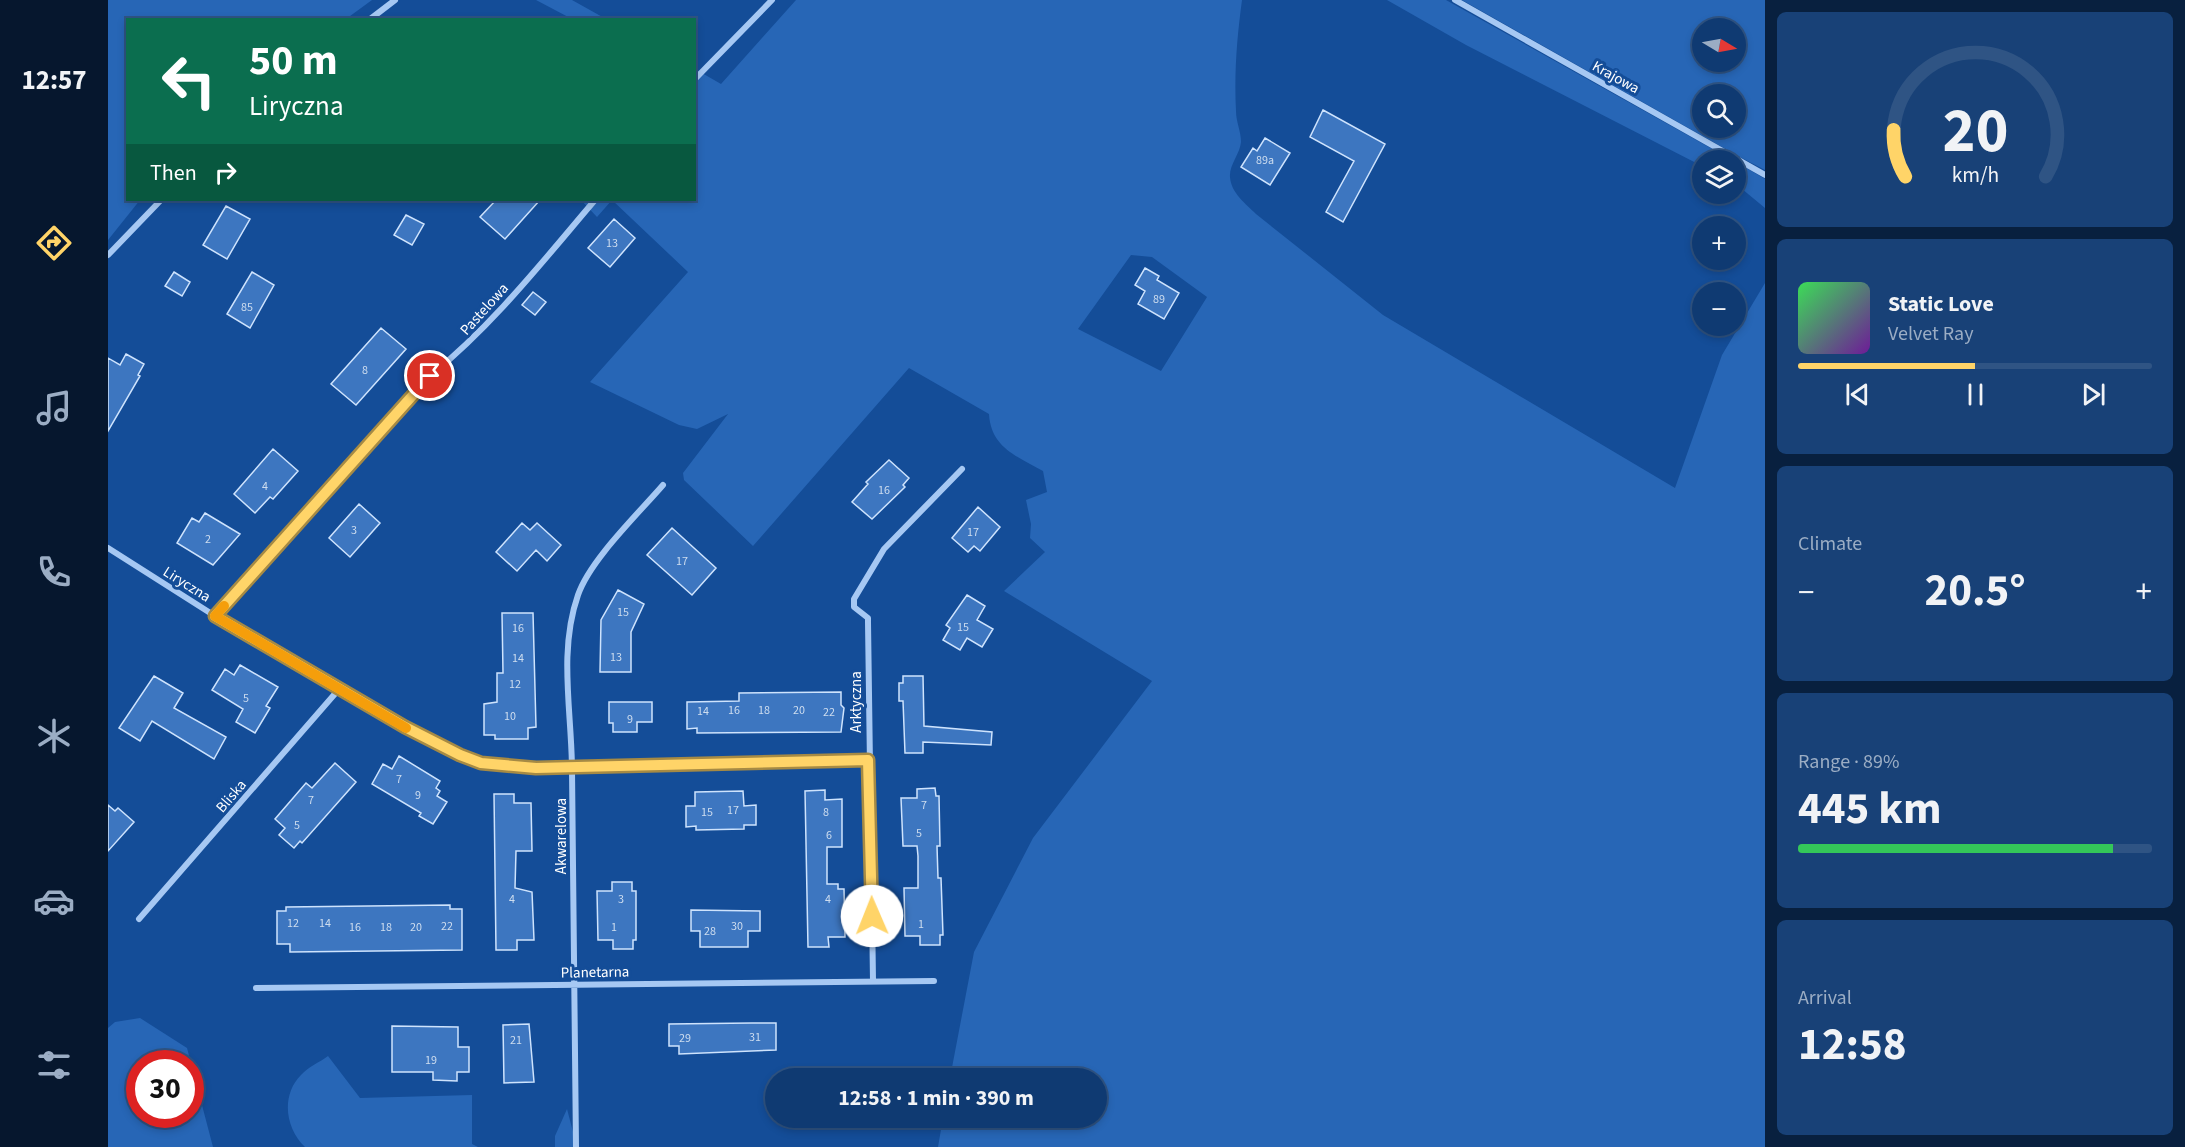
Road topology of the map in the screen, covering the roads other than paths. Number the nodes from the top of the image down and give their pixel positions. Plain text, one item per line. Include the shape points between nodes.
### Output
1 (395, 0) edge
2 (772, 0) edge
3 (1455, 0) edge
4 (372, 18) edge
5 (696, 78) edge
6 (1765, 175) edge
7 (160, 201) edge
8 (594, 201) edge
9 (108, 255) edge
10 (962, 469) dead end
11 (663, 485) dead end
12 (108, 548) edge
13 (215, 616) junction
14 (340, 688) junction
15 (868, 760) junction
16 (572, 767) junction
17 (139, 919) dead end
18 (873, 981) junction
19 (934, 981) dead end
20 (573, 984) junction
21 (255, 988) dead end
22 (576, 1147) edge

1 - 4 street
2 - 5 street
3 - 6 street, Krajowa
7 - 9 street
8 - 13 street, Pastelowa via 466,347 430,376
10 - 15 street, Arktyczna via 884,549 854,599 854,607 868,618
11 - 16 street, Akwarelowa via 594,567 578,593 567,658
12 - 13 street, Liryczna
13 - 14 street, Liryczna
14 - 16 street, Liryczna via 405,727 481,763 513,768
14 - 17 street, Bliska
15 - 16 street, Liryczna
15 - 18 street, Arktyczna
16 - 20 street, Akwarelowa
18 - 19 street, Planetarna
18 - 20 street, Planetarna
20 - 21 street, Planetarna
20 - 22 street, Akwarelowa

